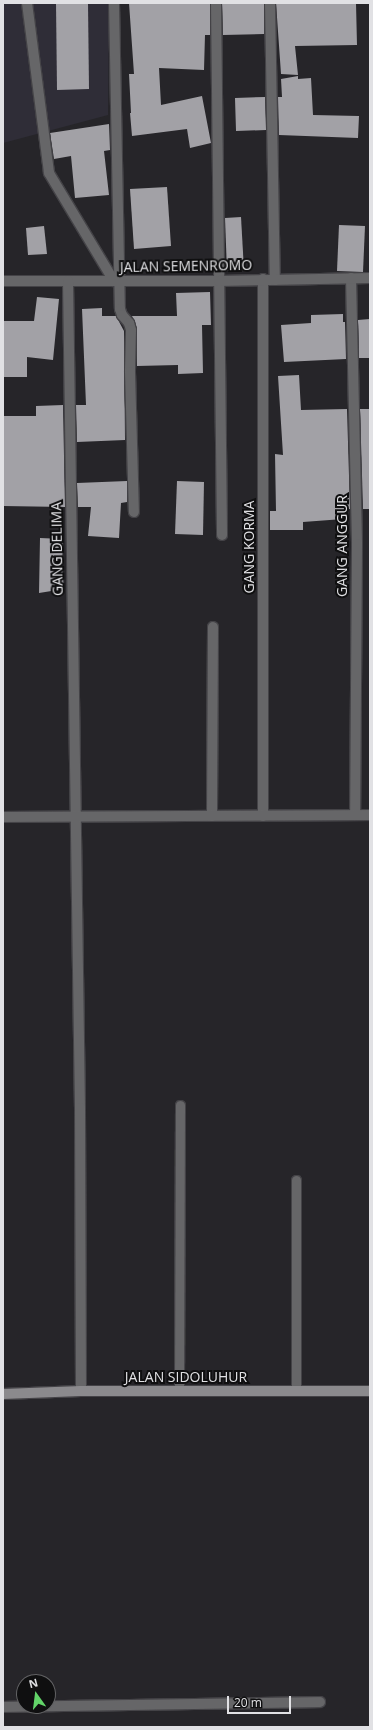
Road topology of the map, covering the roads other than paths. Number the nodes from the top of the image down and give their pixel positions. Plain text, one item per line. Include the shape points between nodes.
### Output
1 (27, 3) edge
2 (114, 3) edge
3 (216, 3) edge
4 (270, 3) edge
5 (351, 278) junction
6 (370, 278) edge
7 (263, 279) junction
8 (275, 280) junction
9 (3, 281) edge
10 (68, 281) junction
11 (117, 281) junction
12 (219, 281) junction
13 (134, 512) dead end
14 (222, 535) dead end
15 (213, 627) dead end
16 (355, 815) junction
17 (370, 815) edge
18 (76, 816) junction
19 (212, 816) junction
20 (263, 816) junction
21 (3, 817) edge
22 (180, 1105) dead end
23 (296, 1180) dead end
24 (296, 1390) junction
25 (81, 1391) junction
26 (179, 1391) junction
27 (370, 1391) edge
28 (3, 1394) edge
29 (320, 1702) dead end
30 (3, 1708) edge

1 - 11 street via 49,173
2 - 11 street
3 - 12 street
4 - 8 street
5 - 6 street, JALAN SEMENROMO
5 - 8 street, JALAN SEMENROMO
5 - 16 street, GANG ANGGUR via 357,544
7 - 8 street, JALAN SEMENROMO
7 - 12 street, JALAN SEMENROMO
7 - 20 street, GANG KORMA
9 - 10 street, JALAN SEMENROMO
10 - 11 street, JALAN SEMENROMO
10 - 18 street, GANG DELIMA
11 - 12 street, JALAN SEMENROMO
11 - 13 street via 120,309 131,330
12 - 14 street
15 - 19 street
16 - 17 street
16 - 20 street
18 - 19 street
18 - 21 street
18 - 25 street, GANG DELIMA
19 - 20 street
22 - 26 lane
23 - 24 lane
24 - 26 main road, JALAN SIDOLUHUR
24 - 27 main road, JALAN SIDOLUHUR
25 - 26 main road, JALAN SIDOLUHUR
25 - 28 main road, JALAN SIDOLUHUR
29 - 30 street

